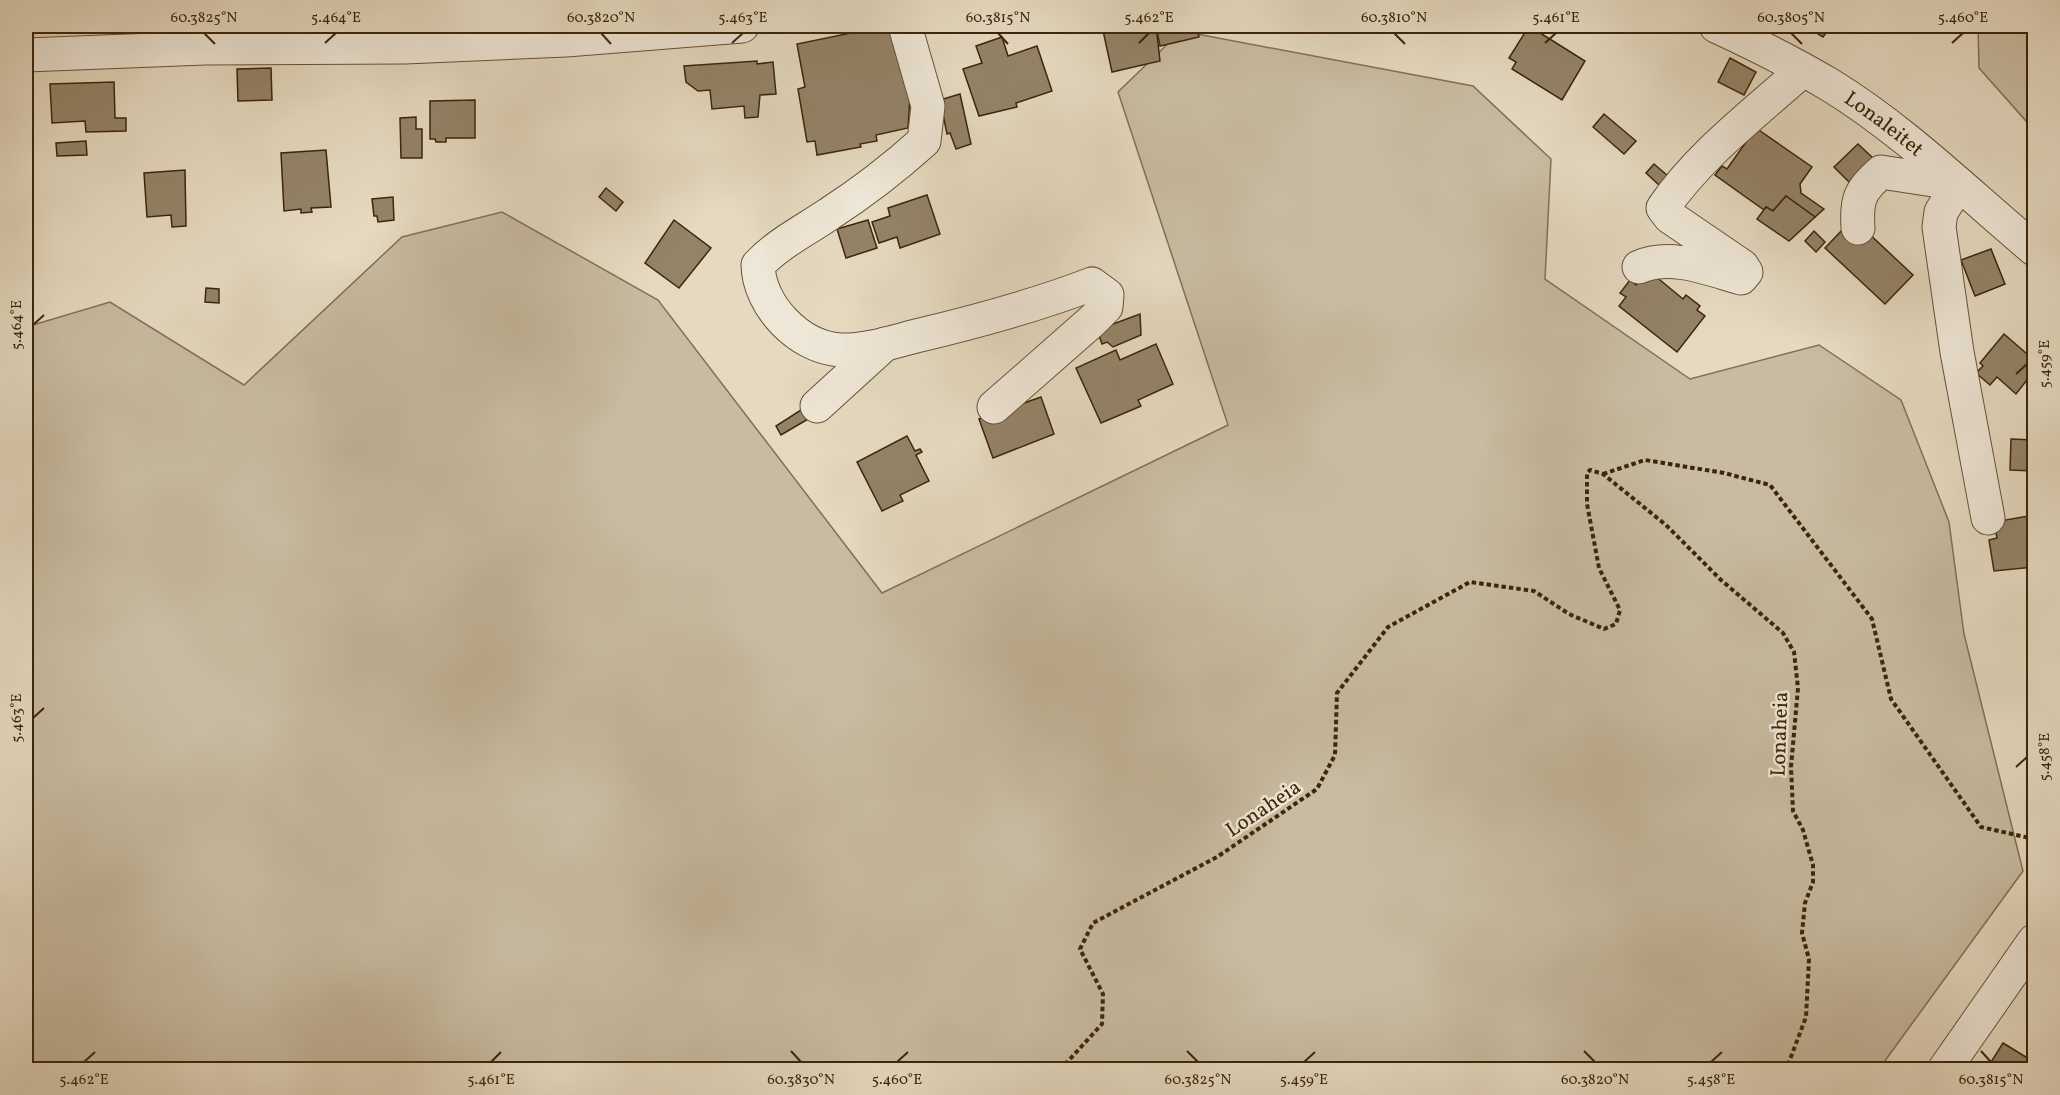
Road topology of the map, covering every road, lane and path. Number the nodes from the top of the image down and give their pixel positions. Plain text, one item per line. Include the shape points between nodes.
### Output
1 (742, 26) edge
2 (905, 26) edge
3 (1716, 26) edge
4 (26, 55) edge
5 (1803, 70) junction
6 (1959, 184) junction
7 (1858, 228) dead end
8 (2034, 249) edge
9 (1639, 267) dead end
10 (885, 344) junction
11 (817, 406) dead end
12 (994, 407) dead end
13 (1603, 474) junction
14 (1988, 518) dead end
15 (2034, 839) edge
16 (2034, 941) edge
17 (1060, 1070) edge
18 (1786, 1070) edge
19 (1944, 1070) edge

1 - 4 street via 428,46
2 - 10 street via 928,106 924,141 890,172 775,247 758,265 759,280 771,308 808,340 838,350
3 - 5 street, Lonaleitet
5 - 6 street, Lonaleitet via 1831,86 1881,138
5 - 9 street via 1703,160 1679,184 1663,208 1670,217 1742,266 1744,276 1678,262 1654,261
6 - 7 street via 1881,172 1863,187 1856,210
6 - 8 street, Lonaleitet
6 - 14 street via 1941,212 1939,227 1957,352
10 - 11 street
10 - 12 street via 955,327 1092,284 1107,295 1106,307 1092,321
13 - 15 path, Lonaheia via 1645,460 1770,485 1872,619 1891,699 1981,827
13 - 17 path, Lonaheia via 1590,470 1587,473 1587,504 1599,568 1620,610 1616,624 1604,629 1569,614 1534,591 1470,582 1388,627 1337,693 1335,755 1317,789 1217,857 1093,923 1080,949 1103,994 1102,1024
13 - 18 path, Lonaheia via 1666,525 1721,580 1783,633 1794,652 1798,688 1791,767 1793,811 1810,853 1813,882 1805,903 1802,933 1809,959 1806,1017
16 - 19 street

